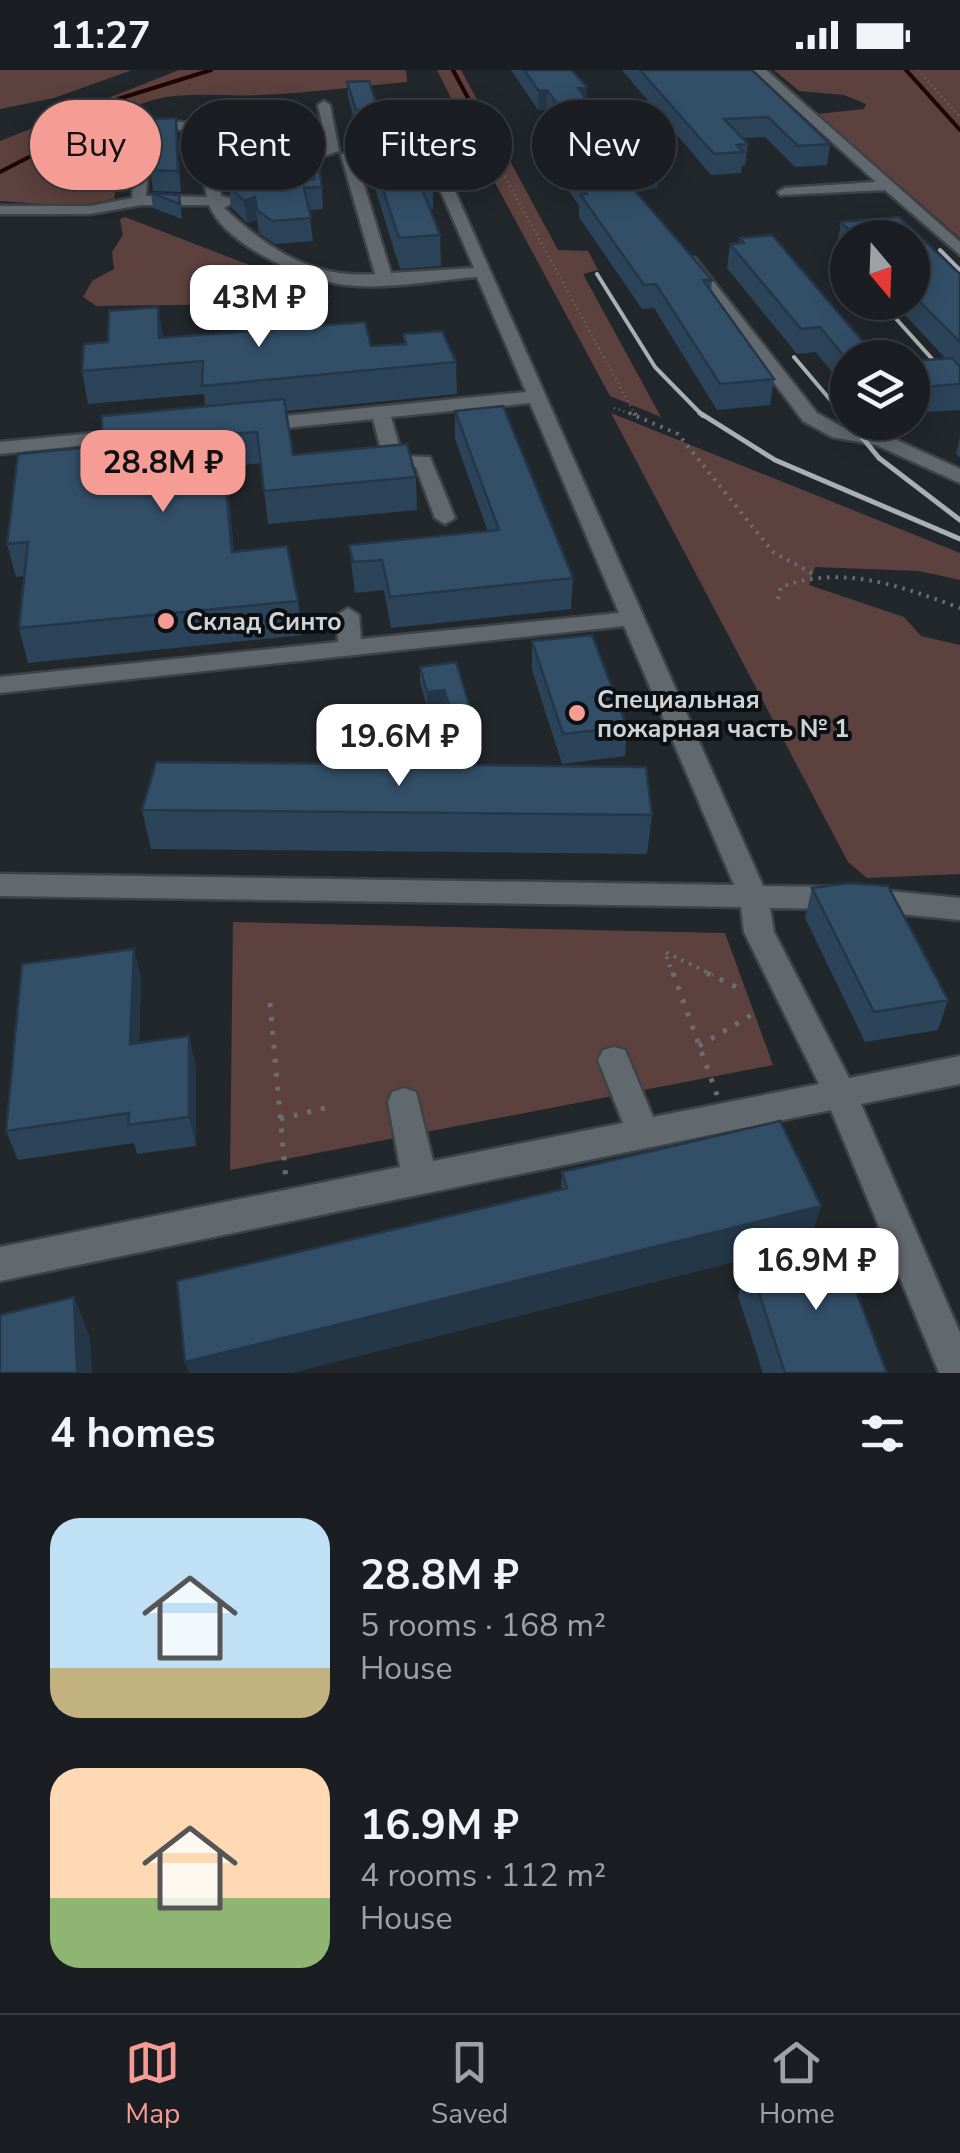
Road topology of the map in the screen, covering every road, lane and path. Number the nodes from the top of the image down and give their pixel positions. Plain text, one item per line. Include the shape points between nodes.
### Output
1 (759, 70) edge
2 (918, 70) edge
3 (325, 110) edge
4 (960, 117) edge
5 (181, 125) edge
6 (325, 153) edge
7 (888, 186) junction
8 (214, 190) edge
9 (511, 190) edge
10 (784, 192) dead end
11 (248, 198) edge
12 (144, 200) junction
13 (216, 201) junction
14 (0, 210) edge
15 (960, 250) edge
16 (686, 257) edge
17 (484, 272) junction
18 (385, 280) junction
19 (534, 397) junction
20 (614, 408) dead end
21 (382, 414) junction
22 (637, 418) junction
23 (229, 427) edge
24 (152, 434) edge
25 (0, 448) edge
26 (394, 461) junction
27 (359, 464) edge
28 (960, 477) edge
29 (445, 518) dead end
30 (816, 575) junction
31 (778, 599) dead end
32 (960, 608) edge
33 (348, 615) dead end
34 (632, 618) junction
35 (350, 648) junction
36 (0, 685) edge
37 (0, 885) edge
38 (754, 899) junction
39 (958, 913) edge
40 (745, 991) dead end
41 (270, 1002) dead end
42 (753, 1014) dead end
43 (699, 1046) junction
44 (614, 1060) dead end
45 (960, 1070) edge
46 (840, 1095) junction
47 (404, 1102) dead end
48 (326, 1108) dead end
49 (726, 1118) junction
50 (280, 1119) junction
51 (644, 1135) junction
52 (420, 1179) junction
53 (288, 1206) junction
54 (0, 1264) edge
55 (958, 1373) edge

1 - 7 street
2 - 4 path
3 - 6 street via 334,148
5 - 12 street via 146,124 138,198
7 - 10 street
7 - 15 street
8 - 13 street
9 - 22 path
11 - 13 street
12 - 13 street
12 - 14 street via 90,210
13 - 18 street via 258,248 348,281
16 - 28 street via 810,418 838,434 881,440
17 - 18 street
17 - 18 street via 433,156 348,155
17 - 19 street
19 - 21 street
19 - 34 street
20 - 22 path
21 - 23 street
21 - 26 street
22 - 30 path via 678,434 766,541 800,572
24 - 25 street
26 - 27 street
26 - 29 street via 424,461
30 - 31 path via 781,587
30 - 32 path via 865,580
33 - 35 street
34 - 35 street
34 - 38 street
35 - 36 street
37 - 38 street
38 - 39 street via 865,899
38 - 46 street via 759,932
40 - 43 path via 665,952
41 - 50 path
42 - 43 path
43 - 49 path
44 - 51 street
45 - 46 street
46 - 49 street
46 - 55 street
47 - 52 street
48 - 50 path
49 - 51 street
50 - 53 path
51 - 52 street
52 - 53 street
53 - 54 street

